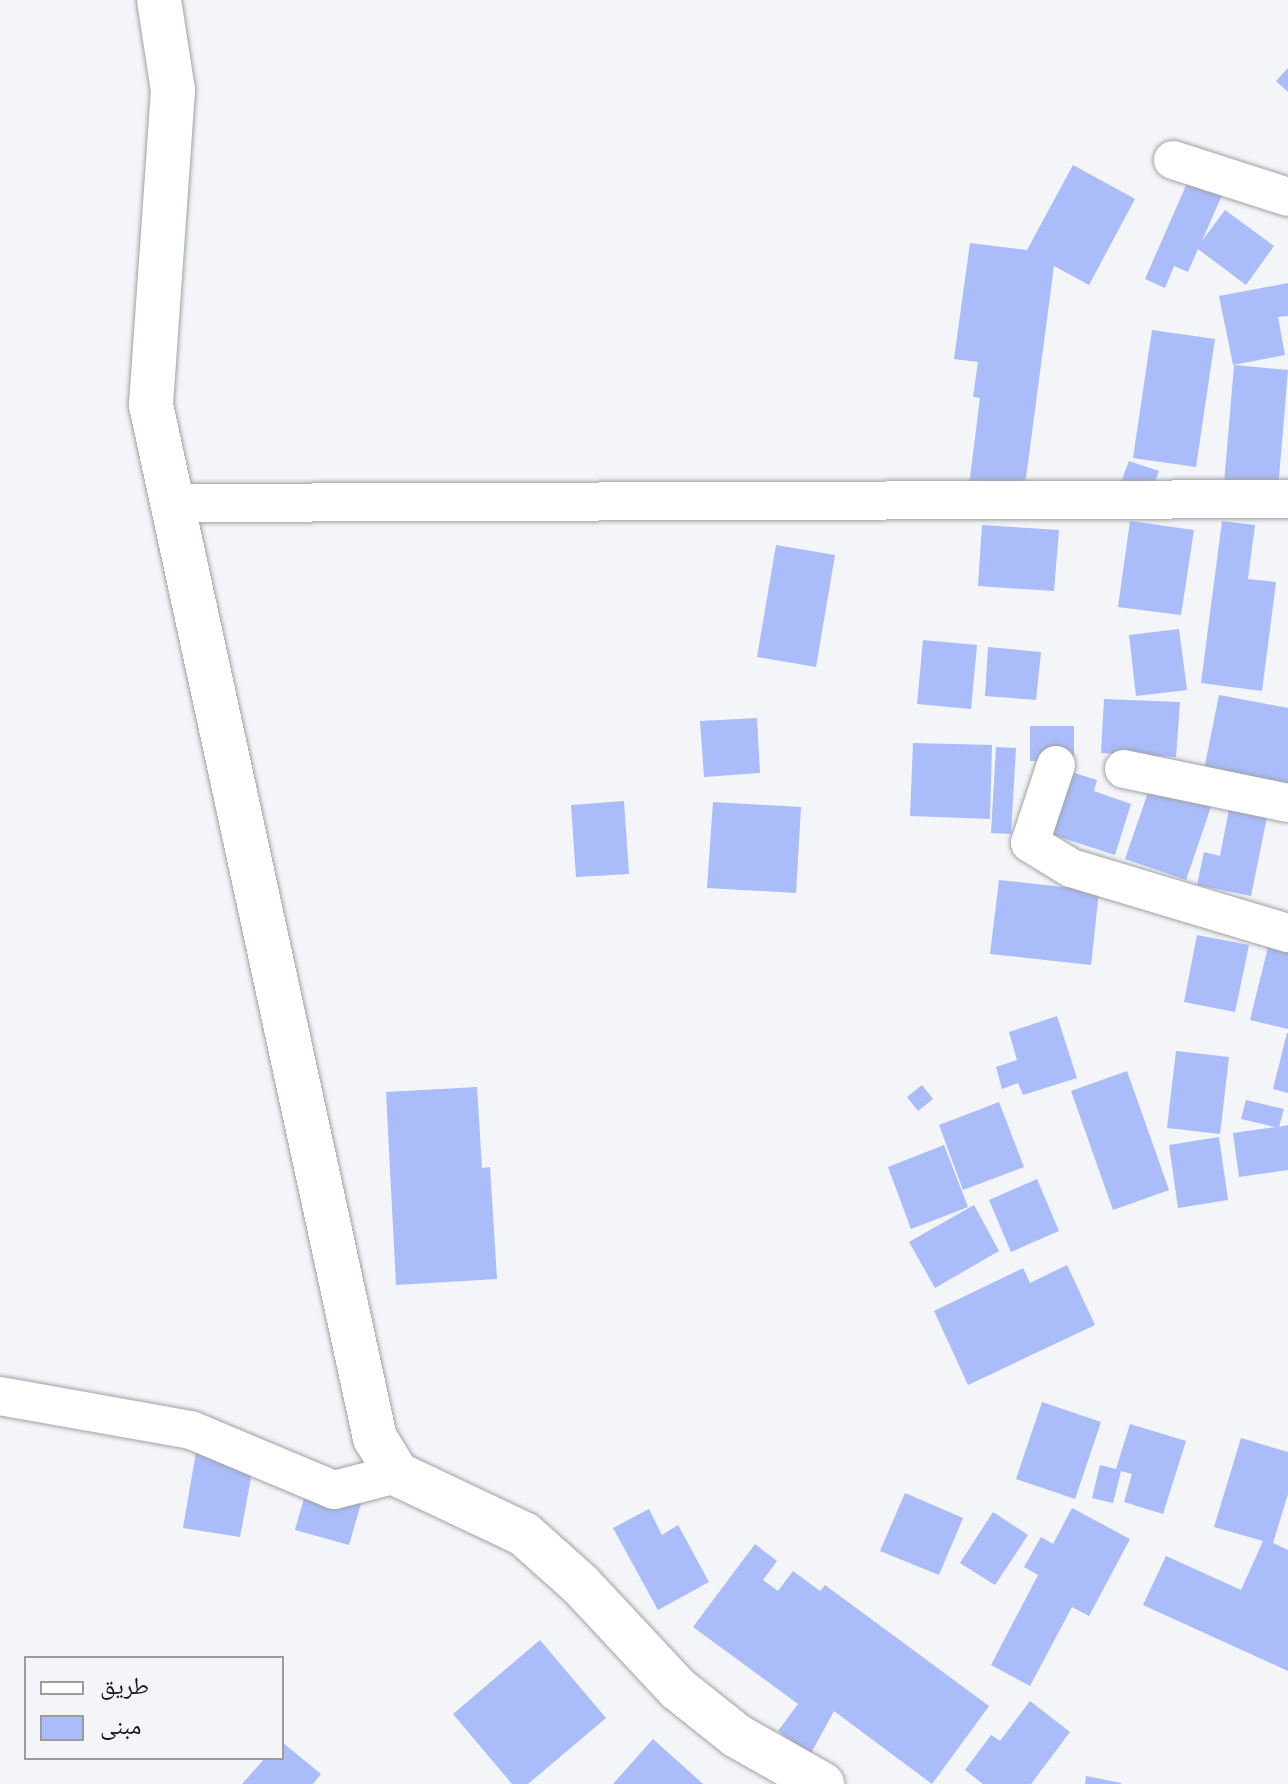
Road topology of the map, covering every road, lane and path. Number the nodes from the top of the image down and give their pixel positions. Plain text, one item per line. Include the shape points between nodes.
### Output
1 (159, 0) edge
2 (1173, 160) dead end
3 (1288, 197) edge
4 (1288, 499) edge
5 (170, 503) junction
6 (1056, 765) dead end
7 (1124, 769) dead end
8 (1288, 803) edge
9 (1288, 933) edge
10 (0, 1396) edge
11 (397, 1474) junction
12 (822, 1784) edge

1 - 5 main road via 173,90 151,405
2 - 3 street
4 - 5 street
5 - 11 main road via 361,1393 375,1438
6 - 9 street via 1030,843 1071,868
7 - 8 street
10 - 11 street via 191,1430 334,1490
11 - 12 main road via 524,1534 580,1584 678,1689 737,1736

